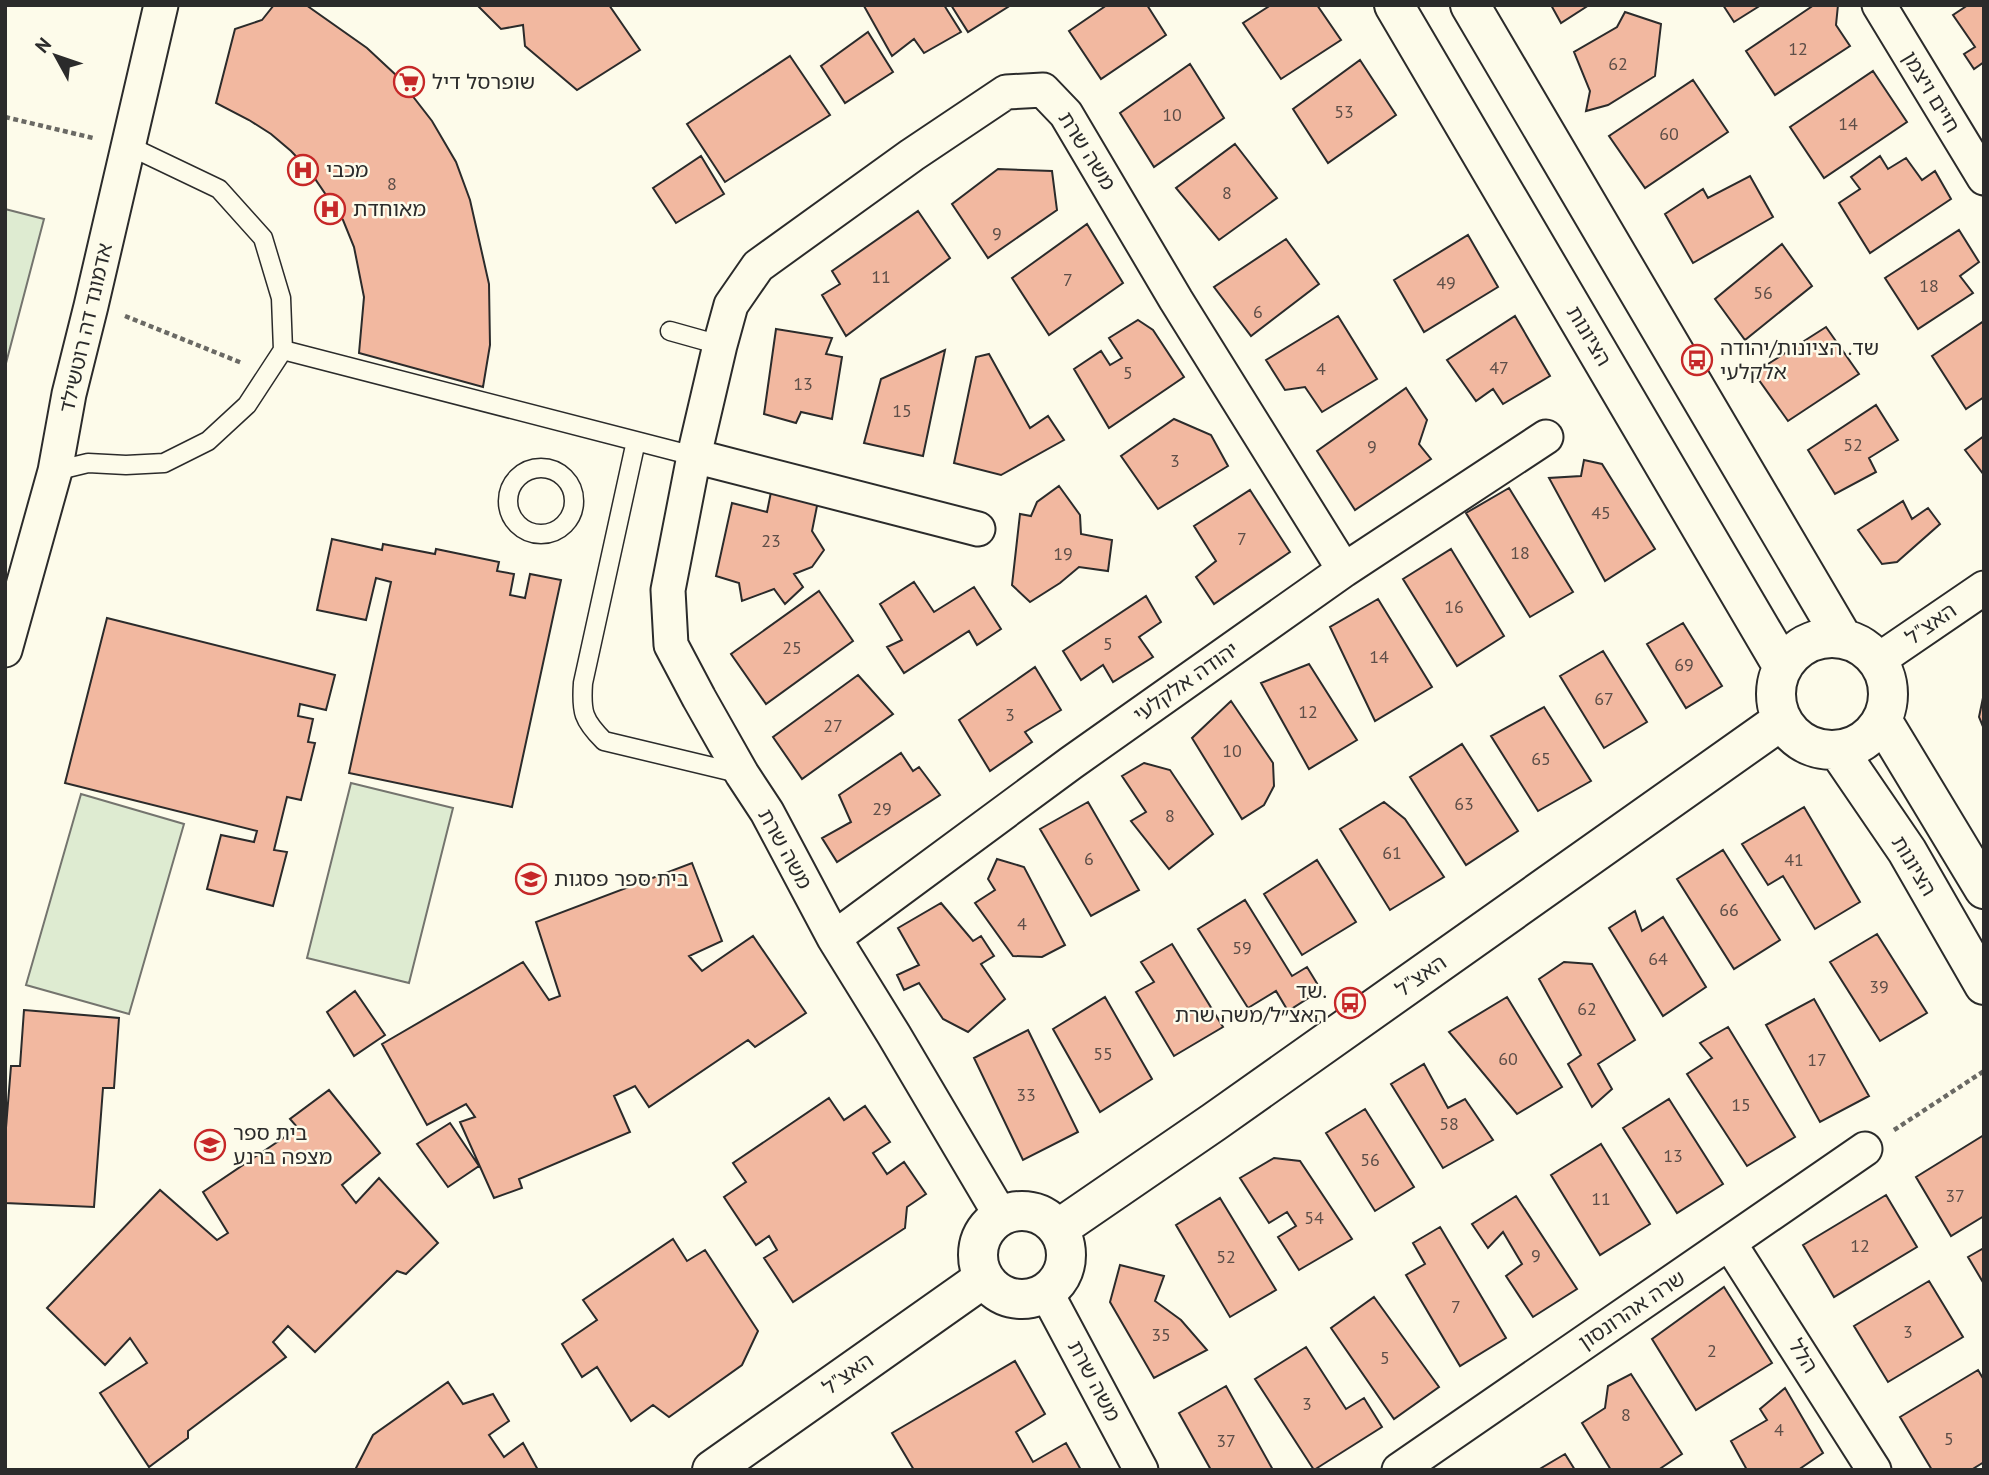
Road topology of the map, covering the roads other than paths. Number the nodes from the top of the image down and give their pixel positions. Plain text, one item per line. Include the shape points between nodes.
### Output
1 (161, 5) edge
2 (1394, 5) edge
3 (1470, 5) edge
4 (1879, 5) edge
5 (129, 146) junction
6 (1984, 178) edge
7 (670, 331) dead end
8 (720, 345) junction
9 (283, 350) junction
10 (1546, 437) dead end
11 (636, 442) junction
12 (694, 456) junction
13 (55, 471) junction
14 (978, 528) dead end
15 (1344, 570) junction
16 (1984, 587) edge
17 (1843, 639) junction
18 (5, 650) edge
19 (1877, 661) junction
20 (1783, 667) junction
21 (1782, 720) junction
22 (1882, 720) junction
23 (1838, 750) junction
24 (741, 774) junction
25 (1984, 889) edge
26 (834, 938) junction
27 (1984, 985) edge
28 (1865, 1149) road end
29 (1001, 1216) junction
30 (1058, 1229) junction
31 (1730, 1244) junction
32 (984, 1278) junction
33 (1046, 1292) junction
34 (712, 1470) edge
35 (1141, 1470) edge
36 (1399, 1470) edge
37 (1874, 1470) edge

1 - 5 street, אדמונד דה רוטשילד
2 - 20 street, הציונות
3 - 17 street
4 - 6 street, חיים ויצמן
5 - 9 lane via 219,189 263,238 281,298
5 - 13 street, אדמונד דה רוטשילד
7 - 8 lane
8 - 12 street, משה שרת
8 - 15 street, משה שרת via 731,305 758,265 1006,92 1042,90 1066,114
9 - 11 lane
9 - 13 lane via 247,405 208,440 164,463 88,463
10 - 15 street, יהודה אלקלעי
11 - 12 lane
11 - 24 lane via 581,706 589,725 604,741
12 - 14 street
12 - 24 street, משה שרת via 668,590 671,645
13 - 18 street, אדמונד דה רוטשילד
15 - 26 street, יהודה אלקלעי
16 - 19 street, האצ"ל
17 - 19 street via 1856,643
17 - 20 street via 1808,643
19 - 22 street via 1888,690
20 - 21 street via 1776,702
21 - 23 street via 1805,744
21 - 30 street, האצ"ל
22 - 23 street via 1871,735
22 - 25 street
23 - 27 street, הציונות via 1907,851
24 - 26 street, משה שרת via 767,812
26 - 29 street, משה שרת
28 - 31 street, שרה אהרונסון
29 - 30 street via 1026,1210 1049,1219
29 - 32 street via 979,1243
30 - 33 street via 1064,1239 1065,1263 1062,1274
31 - 36 street, שרה אהרונסון
31 - 37 street, הלל
32 - 33 street via 991,1287 1012,1297 1024,1299
32 - 34 street, האצ"ל
33 - 35 street, משה שרת

